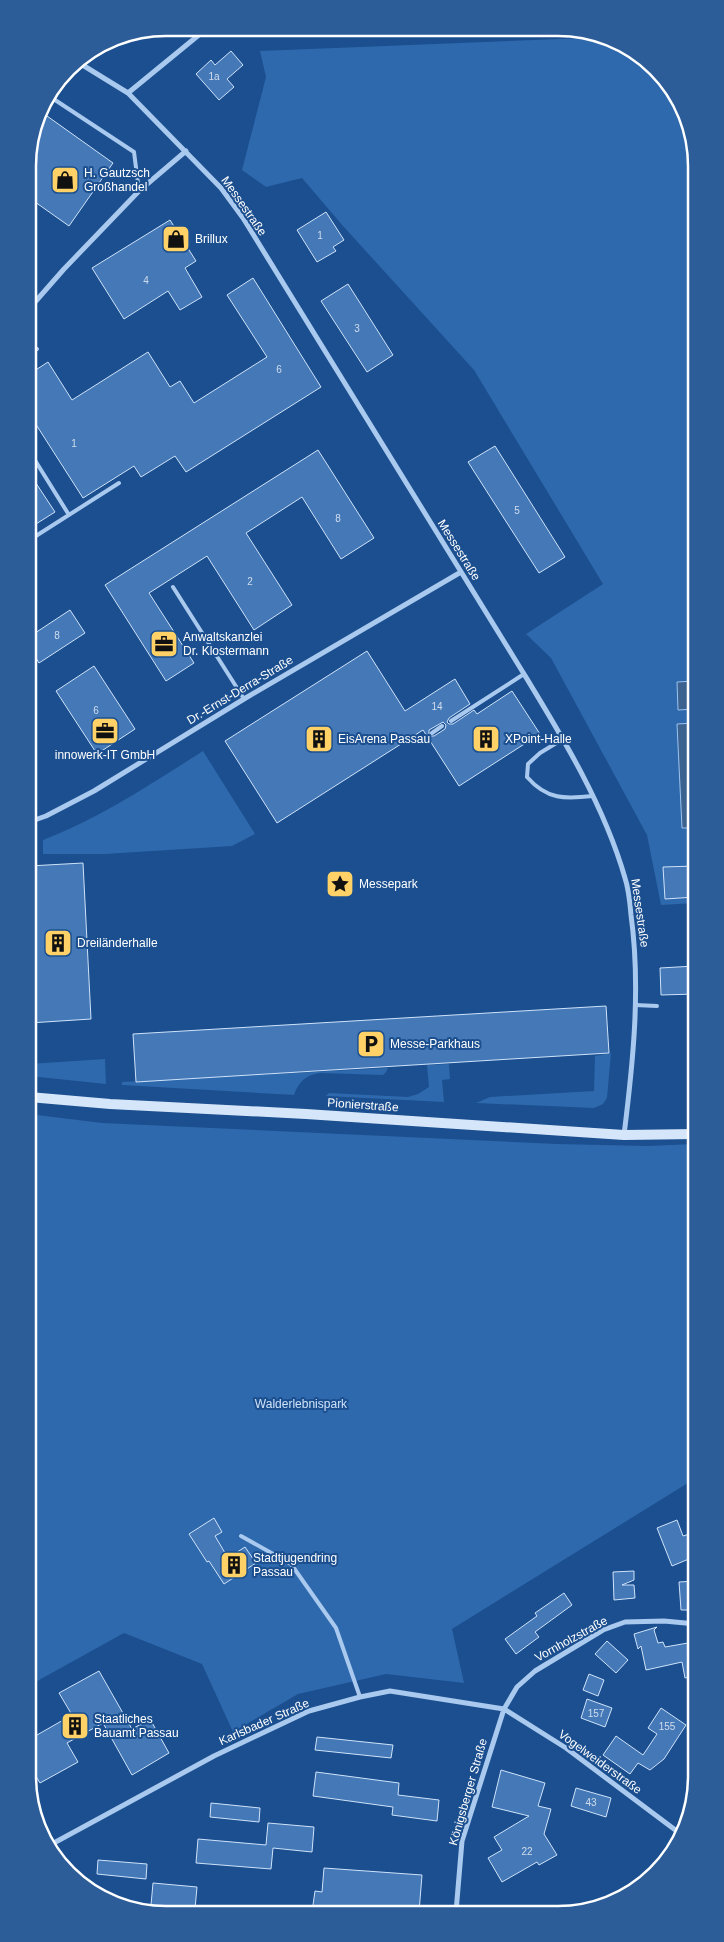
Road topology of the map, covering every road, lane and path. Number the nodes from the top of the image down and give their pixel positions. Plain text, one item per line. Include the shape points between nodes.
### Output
1 (196, 37) edge
2 (84, 66) edge
3 (128, 93) junction
4 (55, 100) edge
5 (186, 151) junction
6 (139, 192) junction
7 (37, 300) edge
8 (37, 463) edge
9 (119, 484) dead end
10 (69, 515) junction
11 (37, 535) edge
12 (461, 572) junction
13 (173, 587) dead end
14 (524, 674) junction
15 (244, 698) junction
16 (451, 721) dead end
17 (442, 726) dead end
18 (432, 733) dead end
19 (563, 739) junction
20 (593, 796) junction
21 (37, 819) edge
22 (636, 1005) junction
23 (657, 1006) dead end
24 (36, 1098) edge
25 (687, 1134) edge
26 (624, 1135) junction
27 (241, 1536) dead end
28 (687, 1623) edge
29 (360, 1697) junction
30 (504, 1709) junction
31 (675, 1830) edge
32 (55, 1842) edge
33 (456, 1906) edge

1 - 3 street
2 - 3 street, Messestraße
3 - 5 street, Messestraße
4 - 6 lane via 134,152
5 - 6 street
5 - 12 street, Messestraße via 221,188 243,218
6 - 7 street
8 - 10 lane
9 - 10 lane
10 - 11 lane
12 - 14 street, Messestraße
12 - 15 street, Dr.-Ernst-Derra-Straße
13 - 15 lane
14 - 16 lane
14 - 19 street, Messestraße
15 - 21 street, Dr.-Ernst-Derra-Straße via 91,793
17 - 18 lane
19 - 20 street, Messestraße
19 - 20 lane via 528,764 527,777 551,796
20 - 22 street, Messestraße via 626,879 634,937
22 - 23 lane
22 - 26 street, Messestraße
24 - 26 main road, Pionierstraße
25 - 26 main road, Pionierstraße
27 - 29 lane via 291,1564 336,1628
28 - 30 street, Vornholzstraße via 626,1622 603,1630 535,1671 517,1687
29 - 30 street, Karlsbader Straße via 390,1691
29 - 32 street, Karlsbader Straße via 309,1711 214,1756
30 - 31 street, Vogelweiderstraße via 566,1748
30 - 33 street, Königsberger Straße via 462,1840

